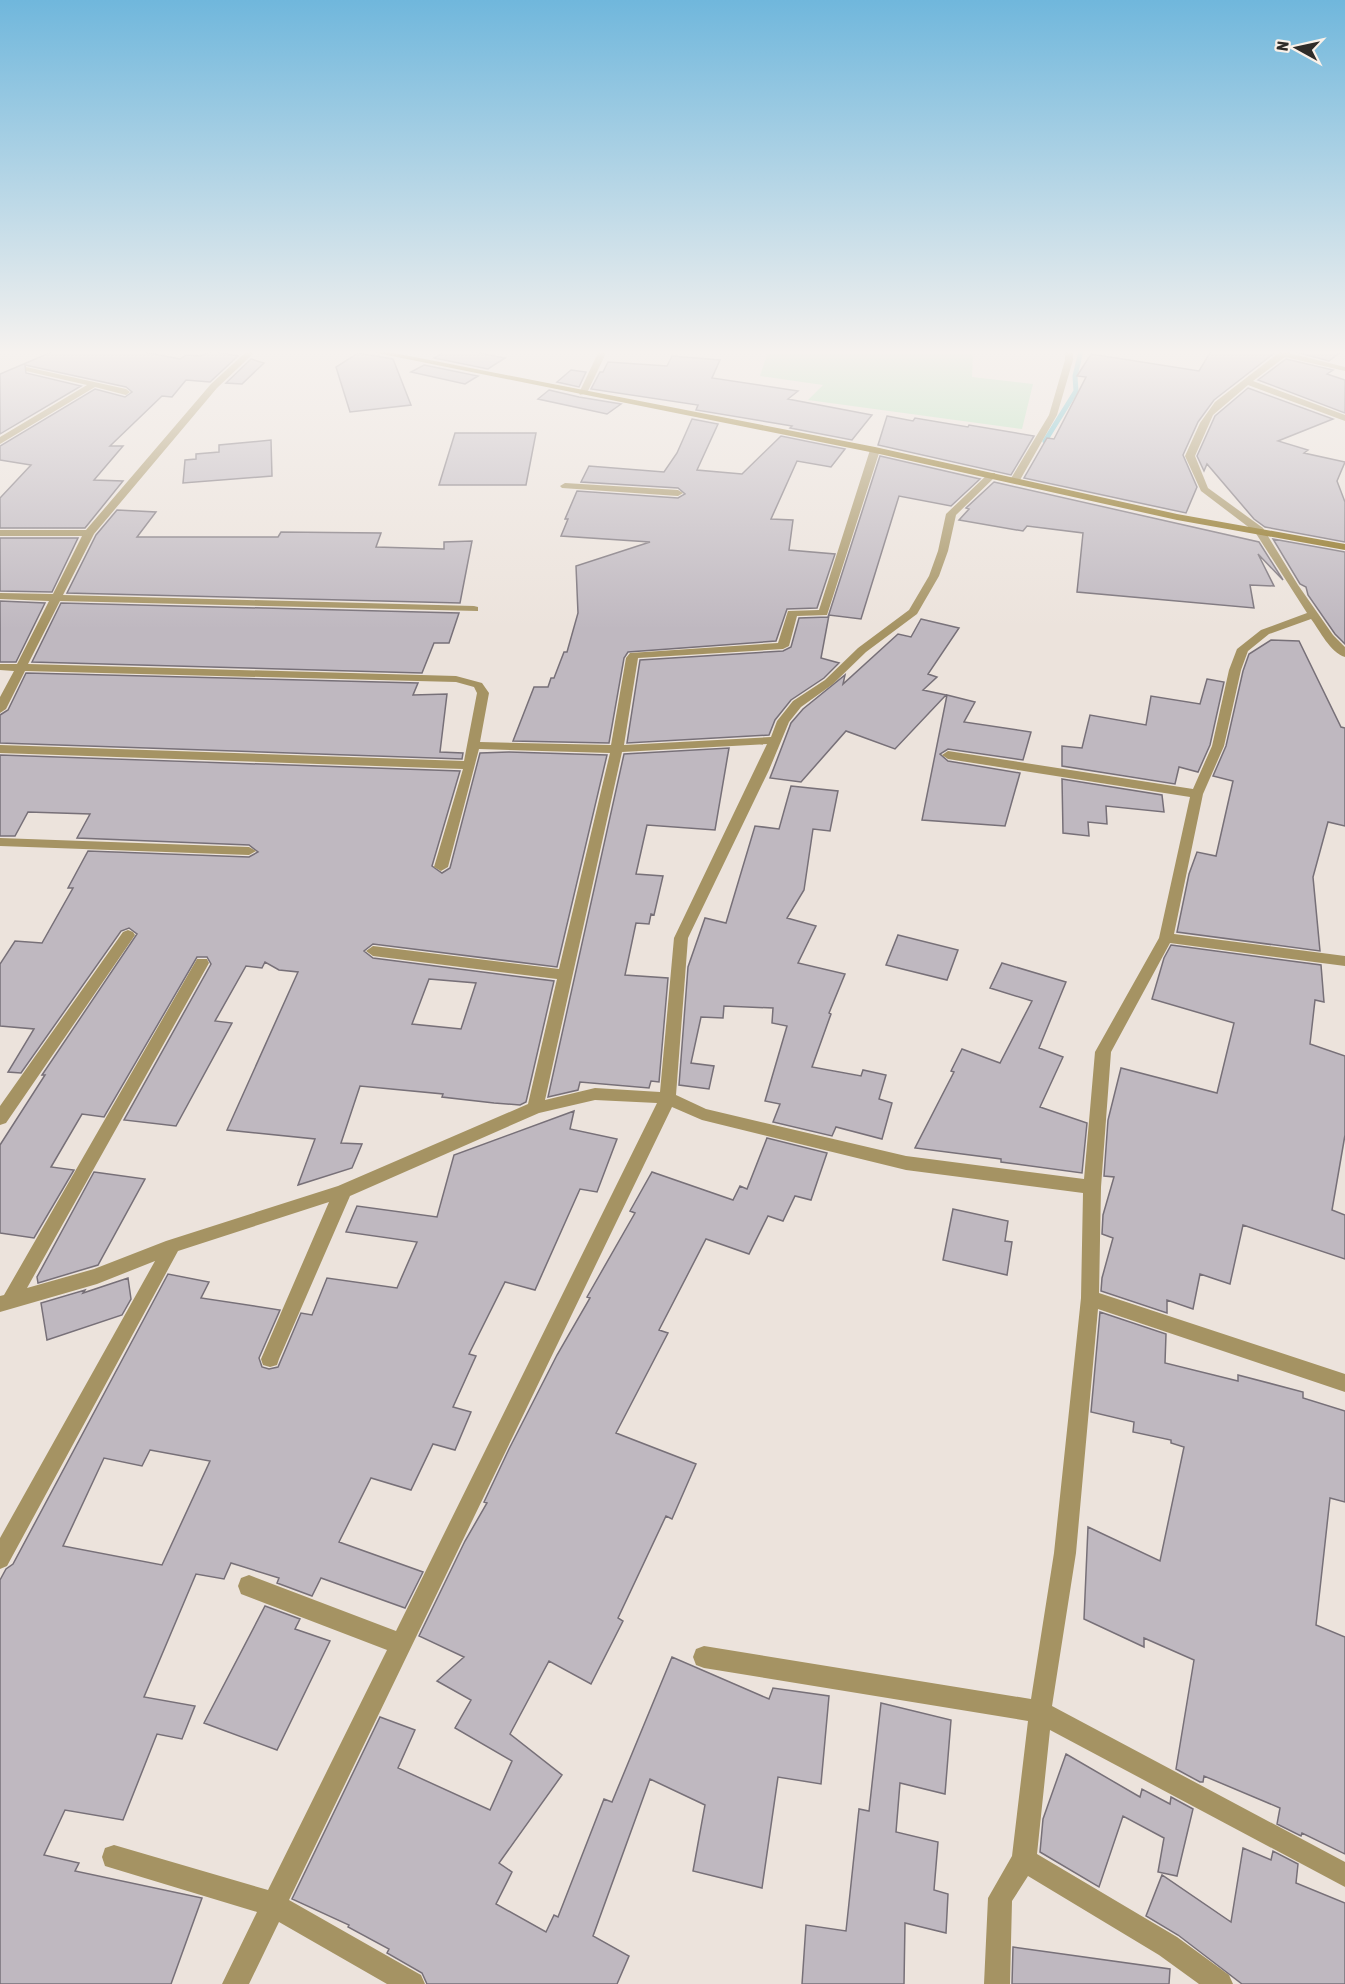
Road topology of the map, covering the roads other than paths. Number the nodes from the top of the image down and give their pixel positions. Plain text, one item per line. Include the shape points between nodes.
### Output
1 (165, 444) edge
2 (842, 444) edge
3 (1037, 444) edge
4 (1196, 444) edge
5 (875, 450) junction
6 (992, 475) junction
7 (1015, 480) junction
8 (565, 486) dead end
9 (678, 493) dead end
10 (1259, 530) junction
11 (0, 532) edge
12 (89, 533) junction
13 (1345, 547) edge
14 (0, 596) edge
15 (58, 597) junction
16 (474, 609) dead end
17 (1314, 614) junction
18 (1345, 654) edge
19 (0, 667) edge
20 (21, 668) junction
21 (0, 709) edge
22 (774, 740) junction
23 (473, 746) junction
24 (0, 749) edge
25 (617, 749) junction
26 (948, 755) dead end
27 (470, 765) junction
28 (1197, 794) junction
29 (0, 842) edge
30 (249, 851) dead end
31 (441, 867) dead end
32 (128, 935) dead end
33 (1166, 938) junction
34 (373, 951) dead end
35 (1345, 961) edge
36 (202, 963) dead end
37 (567, 975) junction
38 (668, 1098) junction
39 (535, 1108) junction
40 (0, 1119) edge
41 (1092, 1187) junction
42 (343, 1191) junction
43 (172, 1246) junction
44 (1090, 1298) junction
45 (5, 1303) edge
46 (270, 1359) dead end
47 (1345, 1383) edge
48 (0, 1559) edge
49 (249, 1586) dead end
50 (400, 1644) junction
51 (704, 1657) dead end
52 (1040, 1712) junction
53 (114, 1857) dead end
54 (1024, 1860) junction
55 (1345, 1875) edge
56 (272, 1904) junction
57 (235, 1984) edge
58 (412, 1984) edge
59 (997, 1984) edge
60 (1220, 1984) edge

1 - 12 street
2 - 5 street
3 - 7 street
4 - 10 street via 1190,456 1204,489
5 - 6 street
5 - 25 street via 823,613 792,613 783,646 634,655
6 - 7 street
6 - 22 street via 951,514 934,576 912,612 862,650 830,682 797,704 783,720
7 - 10 street via 1177,517
8 - 9 street
10 - 13 street
10 - 17 street
11 - 12 street
12 - 15 street
14 - 15 street
15 - 16 street
15 - 20 street
17 - 18 street
17 - 28 street via 1265,632 1244,649 1235,670 1218,746
19 - 20 street
20 - 21 street
20 - 23 street via 456,679 478,685 483,693
22 - 25 street
22 - 38 street via 681,938
23 - 25 street
23 - 27 street
24 - 27 street
25 - 37 street
26 - 28 street
27 - 31 street
28 - 33 street
29 - 30 street
32 - 40 street
33 - 35 street
33 - 41 street via 1103,1052
34 - 37 street
36 - 45 street
37 - 39 street
38 - 39 street via 595,1094
38 - 41 street via 702,1114 906,1163
38 - 50 street
39 - 42 street
41 - 44 street
42 - 43 street
42 - 46 street
43 - 45 street via 97,1276
43 - 48 street
44 - 47 street
44 - 52 street via 1065,1553
49 - 50 street
50 - 56 street
51 - 52 street
52 - 54 street
52 - 55 street
53 - 56 street
54 - 59 street via 1000,1898
54 - 60 street via 1168,1946
56 - 57 street
56 - 58 street

